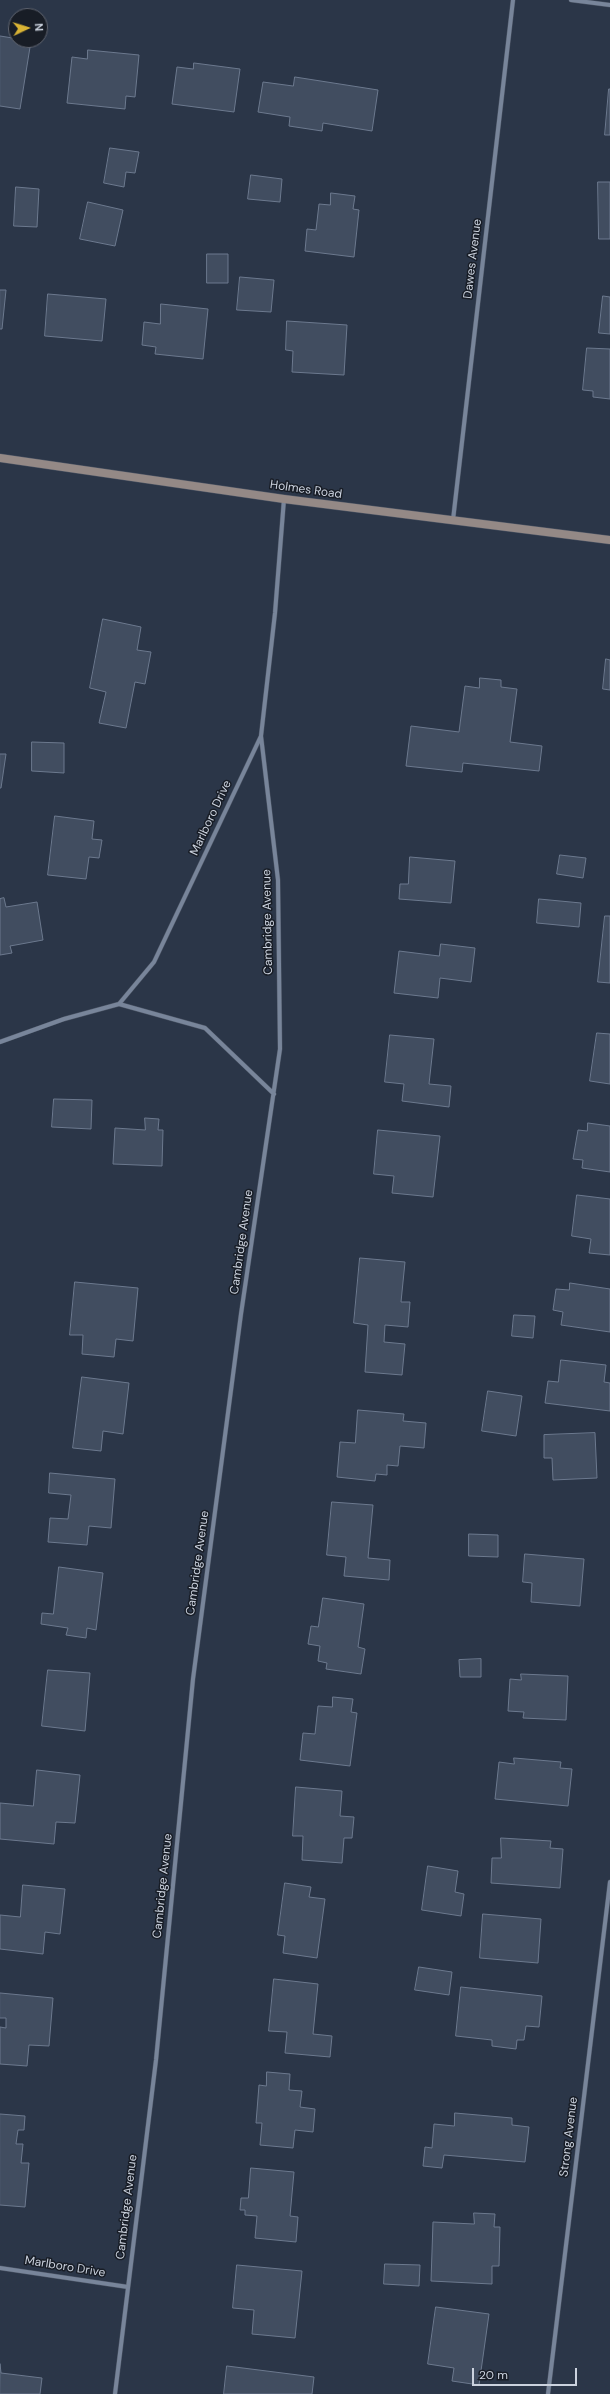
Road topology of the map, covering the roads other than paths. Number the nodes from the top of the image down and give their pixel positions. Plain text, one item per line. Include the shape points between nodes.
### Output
1 (513, 0) edge
2 (571, 0) edge
3 (610, 5) edge
4 (0, 458) edge
5 (284, 499) junction
6 (452, 521) junction
7 (610, 540) edge
8 (261, 736) junction
9 (119, 1004) junction
10 (0, 1042) edge
11 (274, 1094) junction
12 (610, 1882) edge
13 (0, 2268) edge
14 (128, 2287) junction
15 (115, 2394) edge
16 (548, 2394) edge

1 - 6 street, Dawes Avenue
2 - 3 street
4 - 5 street, Holmes Road
5 - 6 street, Holmes Road
5 - 8 street, Marlboro Drive via 275,613
6 - 7 street, Holmes Road
8 - 9 street, Marlboro Drive via 154,962
8 - 11 street, Cambridge Avenue via 278,880 280,1049
9 - 10 street via 64,1019
9 - 11 street via 205,1028
11 - 14 street, Cambridge Avenue via 241,1314 193,1679 156,2060
12 - 16 street, Strong Avenue
13 - 14 street, Marlboro Drive
14 - 15 street, Cambridge Avenue

